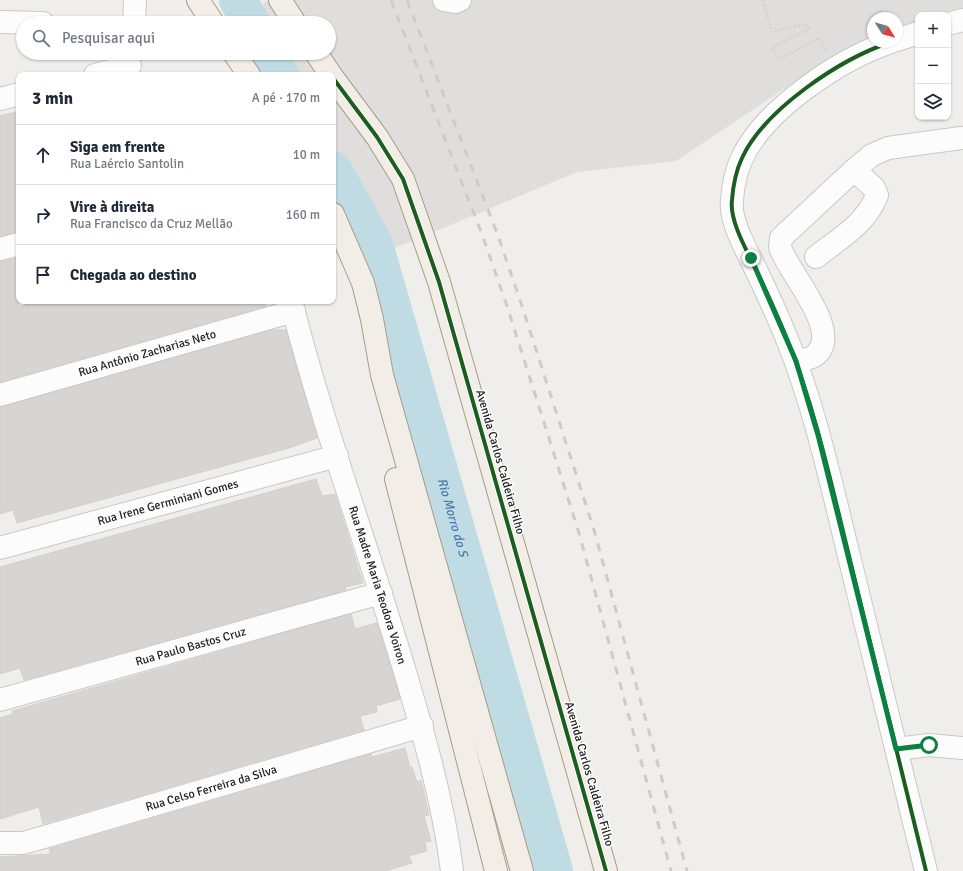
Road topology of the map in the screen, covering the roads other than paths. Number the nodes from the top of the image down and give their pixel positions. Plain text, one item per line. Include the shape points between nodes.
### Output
1 (135, 0) edge
2 (198, 0) edge
3 (280, 0) edge
4 (444, 0) edge
5 (460, 0) edge
6 (134, 16) edge
7 (208, 16) edge
8 (290, 16) edge
9 (963, 20) edge
10 (0, 22) edge
11 (16, 22) edge
12 (951, 23) edge
13 (915, 34) edge
14 (903, 38) edge
15 (876, 48) edge
16 (239, 60) edge
17 (321, 60) edge
18 (135, 65) edge
19 (107, 72) edge
20 (247, 72) edge
21 (329, 72) edge
22 (336, 82) edge
23 (16, 95) edge
24 (0, 99) edge
25 (961, 138) dead end
26 (854, 170) junction
27 (336, 221) edge
28 (16, 245) edge
29 (0, 249) edge
30 (816, 257) dead end
31 (293, 306) edge
32 (796, 361) junction
33 (382, 375) junction
34 (0, 395) edge
35 (337, 456) junction
36 (0, 548) edge
37 (381, 593) junction
38 (0, 700) edge
39 (422, 726) junction
40 (963, 748) edge
41 (896, 749) junction
42 (0, 843) edge
43 (448, 870) edge
44 (496, 871) edge
45 (522, 871) edge
46 (606, 871) edge
47 (926, 871) edge

1 - 6 street
2 - 7 main road
3 - 8 main road
4 - 5 street
9 - 12 street
10 - 11 street
13 - 14 street
15 - 32 street via 856,56 796,96 754,140 741,159 734,181 731,203 734,222 777,313
16 - 20 main road
17 - 21 main road
18 - 19 street
22 - 46 main road, Avenida Carlos Caldeira Filho via 377,137 403,179 439,282
23 - 24 street
25 - 26 street via 888,148 872,155
26 - 30 street via 874,188 877,196 873,207 856,225
26 - 32 street via 781,238 780,247 819,316 822,334 821,346 814,356
27 - 33 main road via 363,283
28 - 29 street
31 - 34 street, Rua Antônio Zacharias Neto
31 - 35 street, Rua Madre Maria Teodora Voiron
32 - 41 street via 827,470
33 - 44 main road via 396,478
33 - 45 main road
35 - 36 street, Rua Irene Germiniani Gomes
35 - 37 street, Rua Madre Maria Teodora Voiron
37 - 38 street, Rua Paulo Bastos Cruz
37 - 39 street, Rua Madre Maria Teodora Voiron
39 - 42 street, Rua Celso Ferreira da Silva via 42,838 23,843
39 - 43 street, Rua Madre Maria Teodora Voiron via 445,817
40 - 41 street via 929,745
41 - 47 street

